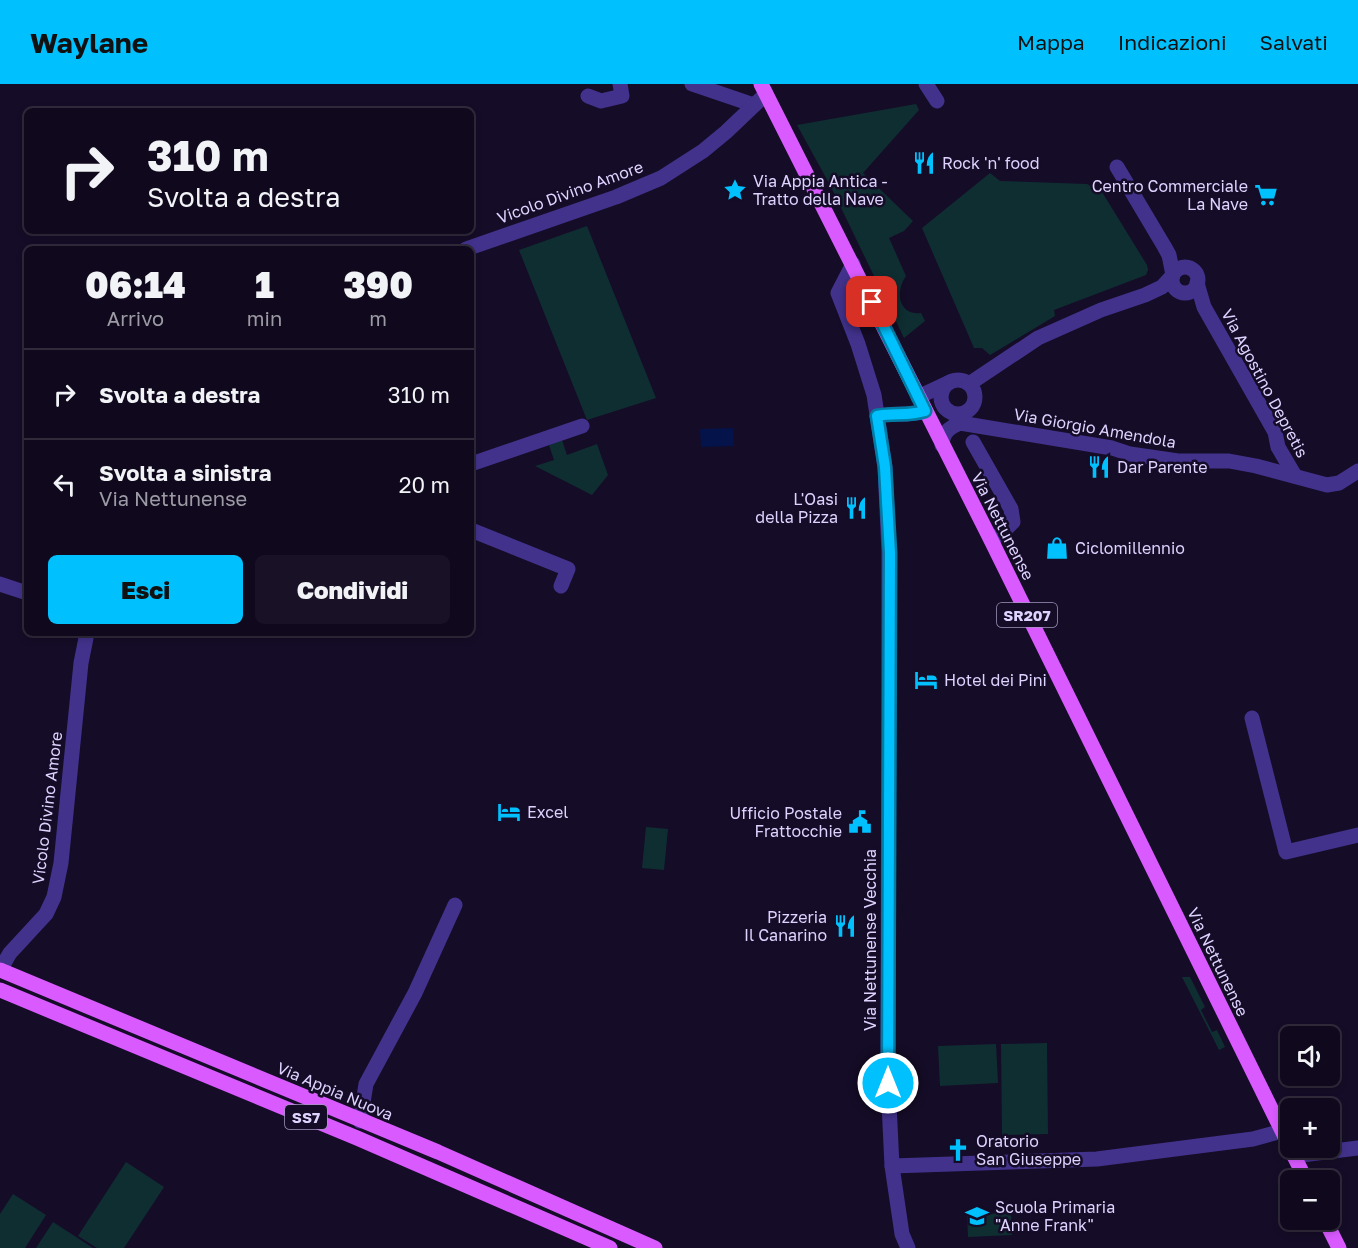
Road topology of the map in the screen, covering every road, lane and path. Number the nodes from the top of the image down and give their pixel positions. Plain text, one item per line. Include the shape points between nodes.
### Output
1 (620, 84) edge
2 (692, 84) edge
3 (926, 84) edge
4 (764, 89) edge
5 (588, 96) dead end
6 (937, 101) dead end
7 (754, 105) junction
8 (1117, 167) dead end
9 (474, 246) edge
10 (853, 264) junction
11 (1180, 281) junction
12 (1204, 306) junction
13 (950, 382) junction
14 (969, 384) junction
15 (922, 404) junction
16 (877, 416) junction
17 (582, 426) dead end
18 (973, 442) dead end
19 (942, 445) junction
20 (474, 458) edge
21 (1358, 471) edge
22 (1295, 476) junction
23 (474, 531) edge
24 (991, 540) junction
25 (0, 584) edge
26 (561, 586) dead end
27 (24, 592) edge
28 (86, 636) edge
29 (1252, 718) dead end
30 (1358, 835) edge
31 (455, 905) dead end
32 (0, 970) edge
33 (0, 990) edge
34 (360, 1121) junction
35 (1280, 1127) edge
36 (1280, 1132) edge
37 (1358, 1148) edge
38 (1340, 1149) edge
39 (892, 1166) junction
40 (1330, 1230) edge
41 (610, 1248) edge
42 (656, 1248) edge
43 (908, 1248) edge
44 (1339, 1248) edge

1 - 5 street via 622,96 601,101
2 - 7 street
3 - 6 street
4 - 7 street, Vicolo Divino Amore
4 - 10 main road, Via Nettunense / SR207
7 - 9 street, Vicolo Divino Amore via 696,156 655,181
8 - 11 street
10 - 15 main road, Via Nettunense / SR207
10 - 16 street, Via Nettunense Vecchia via 838,293 858,344
11 - 12 street, Via Agostino Depretis
11 - 12 street, Via Agostino Depretis via 1194,271 1197,274
11 - 14 street via 1038,338
12 - 22 street, Via Agostino Depretis via 1275,432 1278,447
13 - 14 street via 960,380
13 - 14 street via 942,390 942,401 948,411 959,414 969,409 975,399
13 - 15 street
15 - 16 street via 912,416
15 - 19 main road, Via Nettunense / SR207
16 - 39 street, Via Nettunense Vecchia via 885,467 890,553 887,942
17 - 20 street
18 - 24 street via 1013,516 1013,522
19 - 22 street, Via Giorgio Amendola via 942,436 960,423 1178,461 1228,461
19 - 24 main road, Via Nettunense / SR207
21 - 22 street, Via Giorgio Amendola via 1327,485
23 - 26 street via 568,569
24 - 35 main road, Via Nettunense / SR207
25 - 27 street
28 - 32 street, Vicolo Divino Amore via 54,897 46,914 10,953
29 - 30 street via 1286,852
31 - 34 street via 415,993 366,1084
32 - 34 main road, Via Appia Nuova / SS7
33 - 41 main road, SS7
34 - 42 main road, Via Appia Nuova / SS7
36 - 39 street via 1253,1139 1097,1159
37 - 38 street
39 - 43 street, Via Nettunense Vecchia via 902,1234
40 - 44 main road

